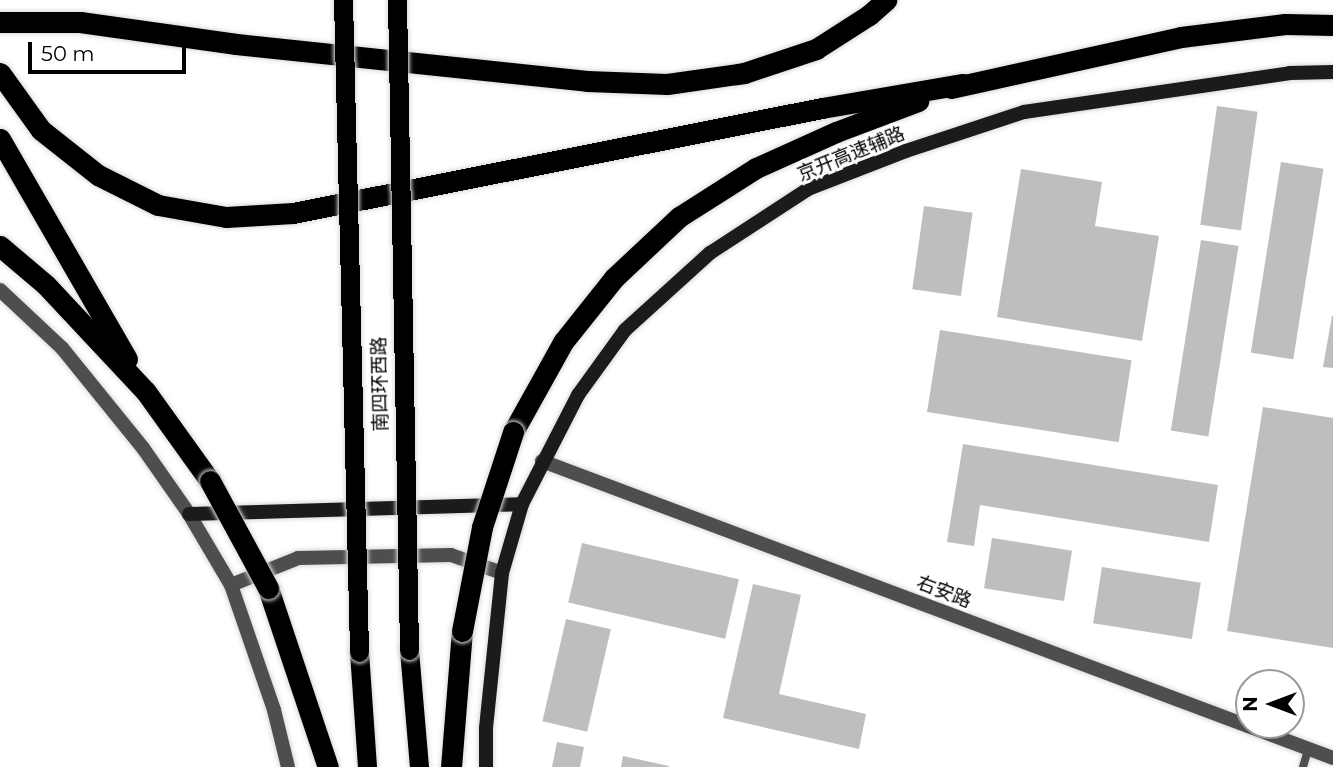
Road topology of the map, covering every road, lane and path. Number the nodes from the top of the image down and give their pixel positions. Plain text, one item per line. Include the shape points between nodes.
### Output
1 (343, 0) edge
2 (397, 0) edge
3 (886, 0) edge
4 (0, 22) edge
5 (1333, 25) edge
6 (1333, 72) edge
7 (0, 73) edge
8 (963, 84) junction
9 (0, 139) edge
10 (0, 246) edge
11 (0, 290) edge
12 (146, 392) junction
13 (542, 461) junction
14 (522, 504) junction
15 (189, 514) junction
16 (502, 573) junction
17 (232, 585) junction
18 (1308, 748) junction
19 (1333, 758) edge
20 (288, 767) edge
21 (328, 767) edge
22 (367, 767) edge
23 (419, 767) edge
24 (451, 767) edge
25 (486, 767) edge
26 (1303, 767) edge

1 - 22 highway, 南四环西路, bridge via 359,652
2 - 23 highway, 南四环西路, bridge via 409,650
3 - 4 highway via 816,49 744,73 667,84 587,81 236,44 80,22
5 - 8 highway via 1285,24 1181,37
6 - 13 main road, 京开高速辅路 via 1290,73 1024,112 808,189 710,253 625,330 578,395
7 - 8 highway via 41,130 98,175 158,205 226,217 293,213
8 - 24 highway, bridge via 836,132 756,169 679,217 614,278 563,342 513,432 482,527 462,631
9 - 12 highway
10 - 12 highway via 46,285
11 - 15 street via 62,348
12 - 21 highway, bridge via 209,481 268,588
13 - 14 main road, 京开高速辅路
13 - 18 street, 右安路
14 - 15 main road
14 - 16 main road
15 - 17 street
16 - 17 street via 451,555 298,558
16 - 25 main road
17 - 20 street
18 - 19 street, 右安路
18 - 26 lane

